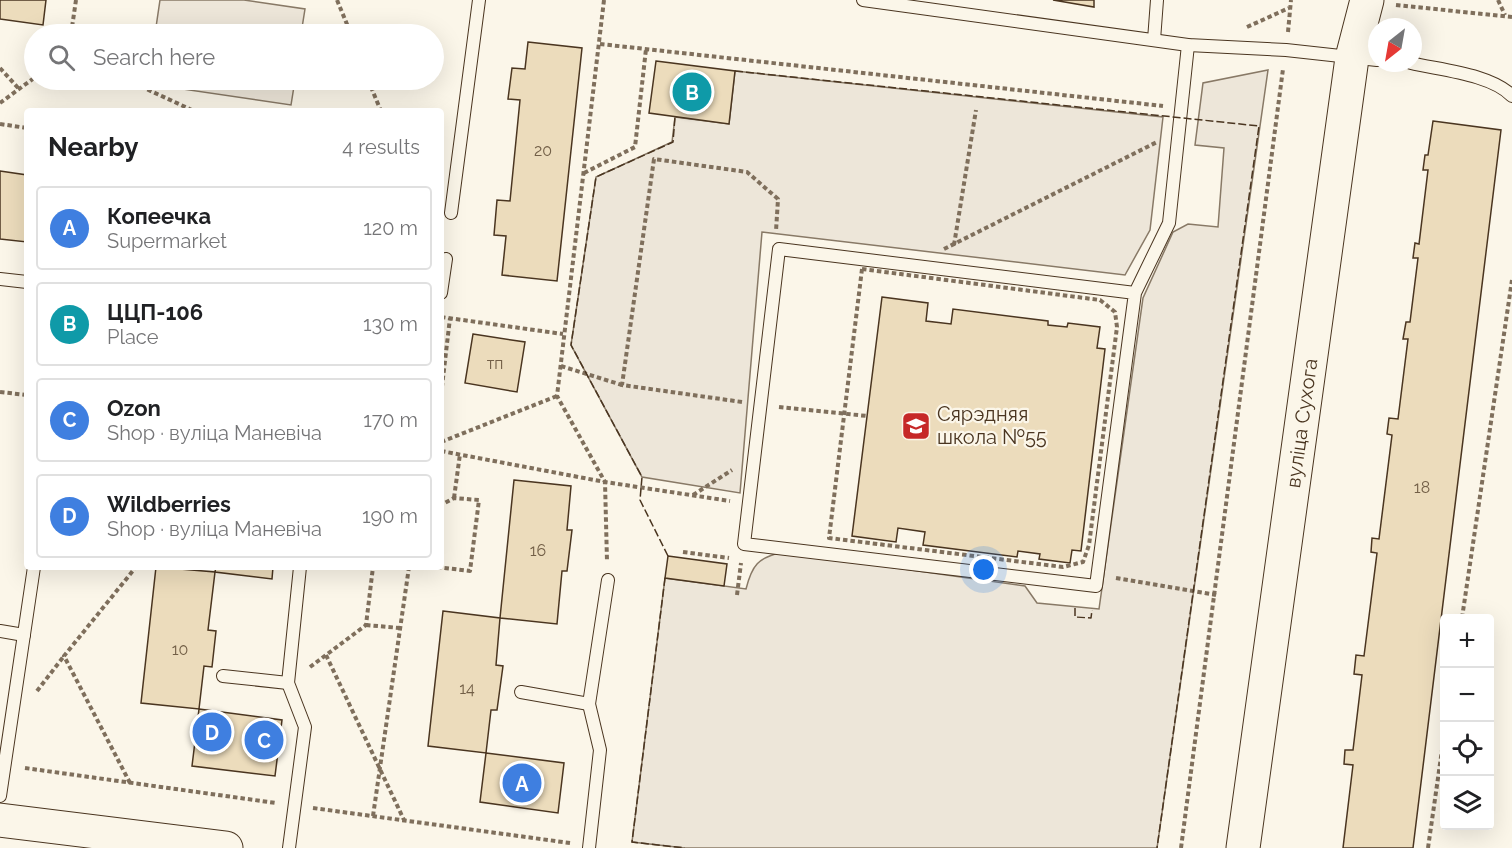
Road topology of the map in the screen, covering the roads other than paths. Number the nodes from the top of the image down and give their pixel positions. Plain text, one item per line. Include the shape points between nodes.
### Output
1 (478, 0) edge
2 (863, 0) edge
3 (1156, 0) edge
4 (1367, 1) edge
5 (1154, 40) junction
6 (1188, 45) junction
7 (1364, 59) edge
8 (1422, 66) edge
9 (1512, 96) edge
10 (451, 213) dead end
11 (446, 259) dead end
12 (444, 273) edge
13 (0, 279) edge
14 (24, 282) edge
15 (1135, 293) junction
16 (34, 570) edge
17 (300, 570) edge
18 (608, 580) road end
19 (0, 631) edge
20 (24, 634) junction
21 (223, 676) dead end
22 (288, 683) junction
23 (521, 692) dead end
24 (589, 704) junction
25 (0, 796) edge
26 (0, 820) edge
27 (226, 848) edge
28 (289, 848) edge
29 (589, 848) edge
30 (1243, 848) edge

1 - 10 lane
2 - 5 lane
3 - 5 lane
4 - 7 street, вуліца Сухога
5 - 6 lane
6 - 7 lane
6 - 15 lane via 1168,223
7 - 30 street, вуліца Сухога
8 - 9 lane via 1485,80
11 - 12 lane
13 - 14 lane
15 - 15 lane via 779,249 744,544 1096,586
16 - 20 lane
17 - 22 lane
18 - 24 lane
19 - 20 lane
20 - 25 lane
21 - 22 lane
22 - 28 lane via 305,727
23 - 24 lane
24 - 29 lane via 600,750
26 - 27 street

